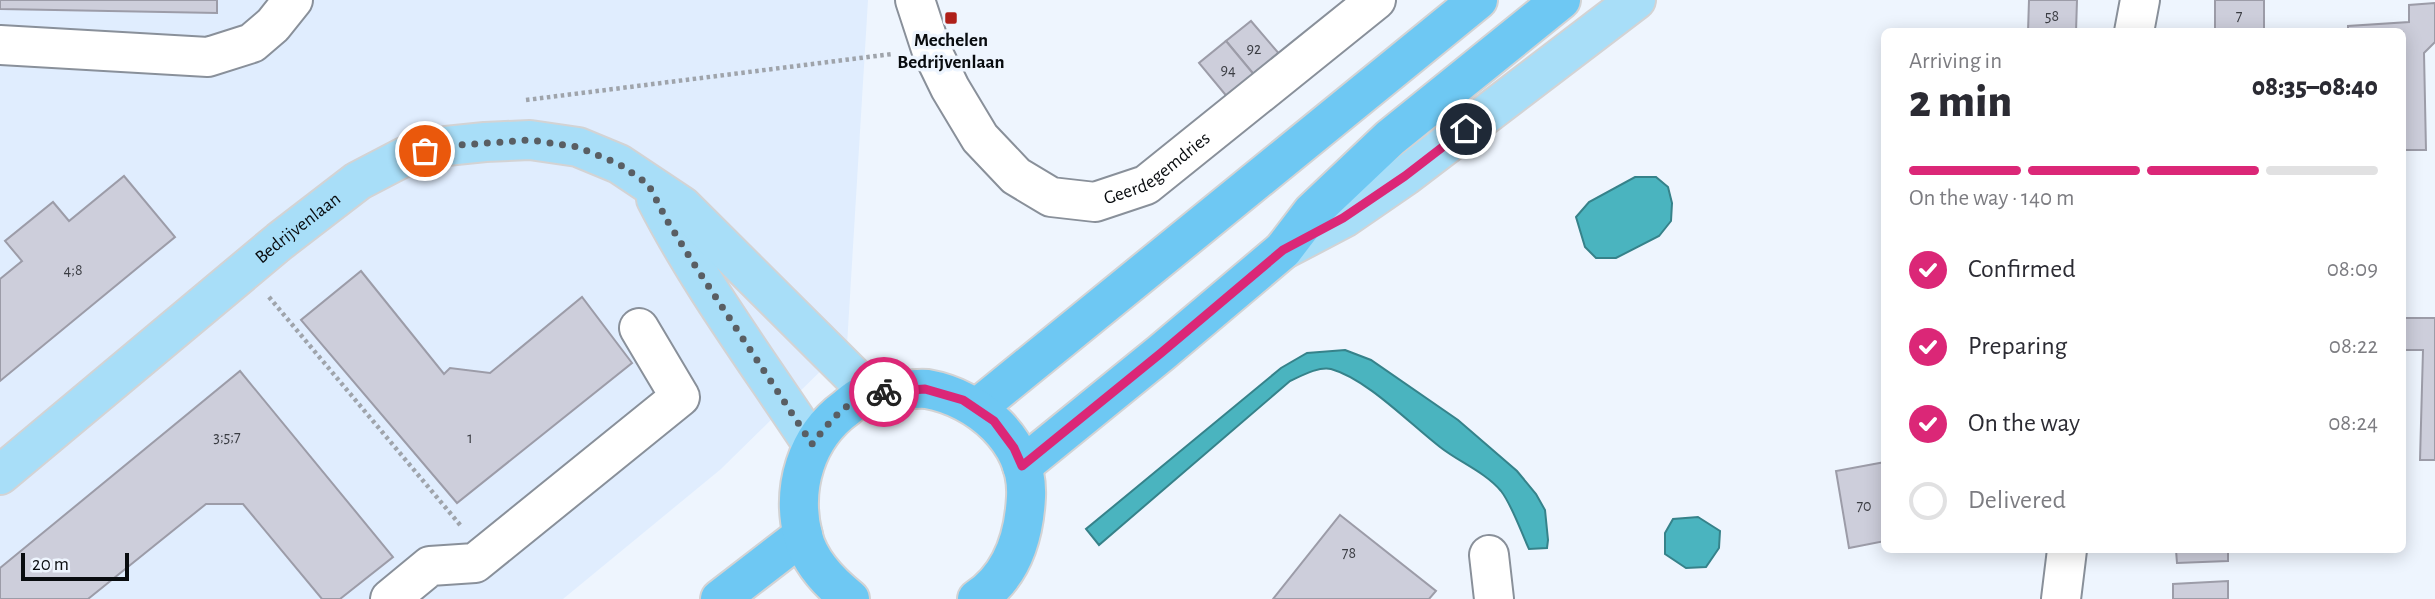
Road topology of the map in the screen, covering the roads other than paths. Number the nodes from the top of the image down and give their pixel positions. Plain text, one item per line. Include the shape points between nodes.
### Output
1 (293, 0) edge
2 (915, 0) edge
3 (1376, 0) edge
4 (1478, 0) edge
5 (1561, 0) edge
6 (1636, 0) edge
7 (2114, 0) edge
8 (2140, 0) edge
9 (2116, 28) edge
10 (2135, 28) edge
11 (0, 45) edge
12 (648, 184) junction
13 (1283, 250) junction
14 (639, 328) dead end
15 (870, 393) junction
16 (977, 408) junction
17 (812, 444) junction
18 (1022, 466) junction
19 (0, 475) edge
20 (803, 536) junction
21 (2067, 553) edge
22 (1489, 555) dead end
23 (982, 598) edge
24 (390, 599) edge
25 (720, 599) edge
26 (850, 599) edge
27 (1494, 599) edge
28 (2061, 599) edge

1 - 11 street via 252,43 208,57
2 - 3 street, Geerdegemdries via 931,49 980,138 1016,176 1051,197 1095,202 1146,185
4 - 16 highway
5 - 13 highway via 1390,138 1312,212
6 - 13 main road via 1405,176 1343,218
7 - 9 street
8 - 10 street
12 - 15 main road, Bedrijvenlaan via 682,206
12 - 17 main road, Bedrijvenlaan via 694,264
12 - 19 main road, Bedrijvenlaan via 619,164 578,147 530,140 446,146 404,156 358,181
13 - 18 highway
14 - 24 street via 680,397 475,563 430,566
15 - 16 highway via 925,389
15 - 17 highway via 832,418
16 - 18 highway via 994,421
17 - 20 highway via 799,492
18 - 23 highway via 1026,493 1023,530 1014,556
20 - 25 highway
20 - 26 highway via 830,583
21 - 28 street
22 - 27 street

